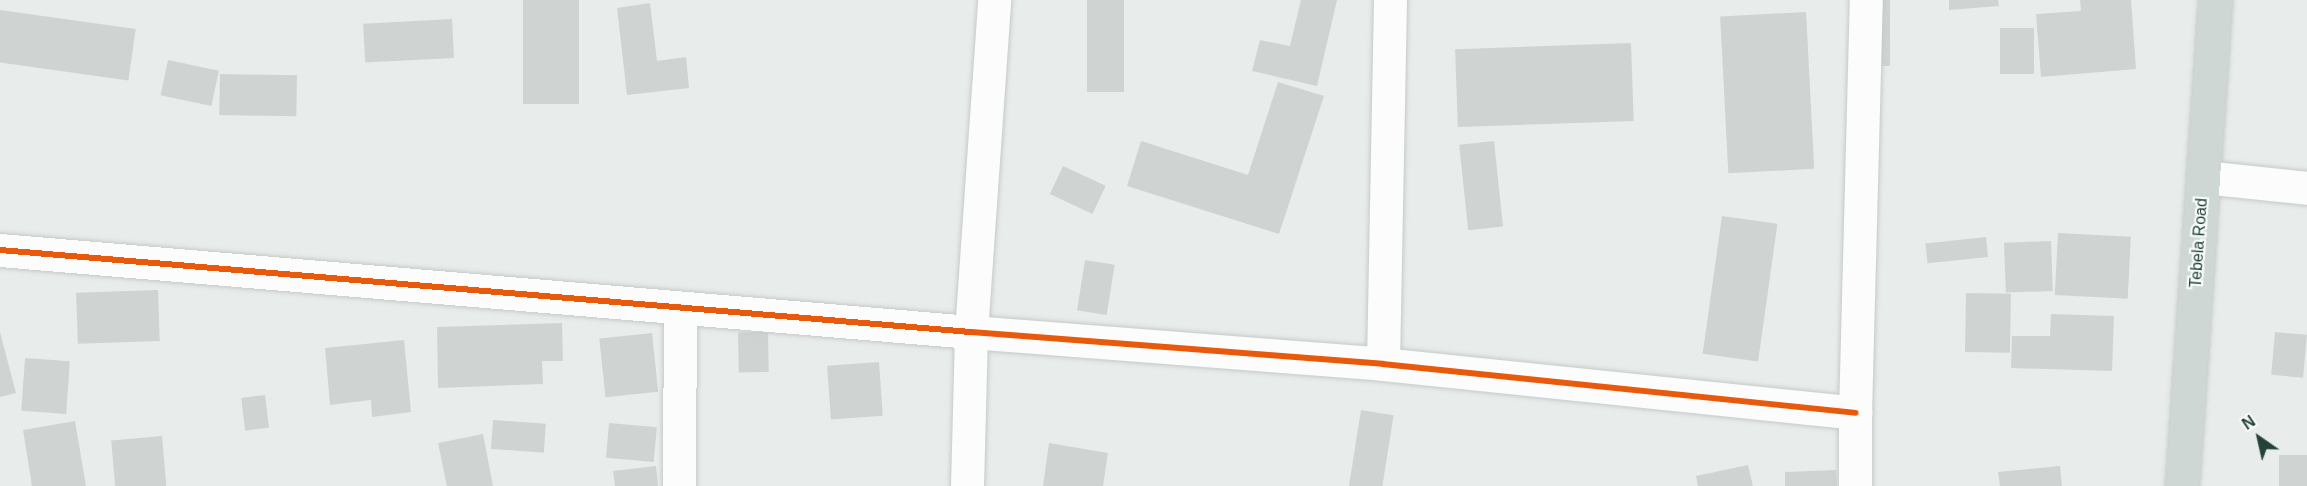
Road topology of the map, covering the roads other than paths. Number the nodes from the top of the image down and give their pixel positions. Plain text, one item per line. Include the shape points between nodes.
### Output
1 (994, 0) edge
2 (1390, 0) edge
3 (1866, 0) edge
4 (2215, 0) edge
5 (2203, 177) junction
6 (2307, 188) edge
7 (0, 250) edge
8 (680, 308) junction
9 (971, 332) junction
10 (1383, 364) junction
11 (1855, 413) junction
12 (679, 486) edge
13 (967, 486) edge
14 (1856, 486) edge
15 (2182, 486) edge

1 - 9 street
2 - 10 street
3 - 11 street
4 - 5 main road, Tebela Road
5 - 6 street
5 - 15 main road, Tebela Road
7 - 8 street
8 - 9 street
8 - 12 street
9 - 10 street
9 - 13 street
10 - 11 street
11 - 14 street

